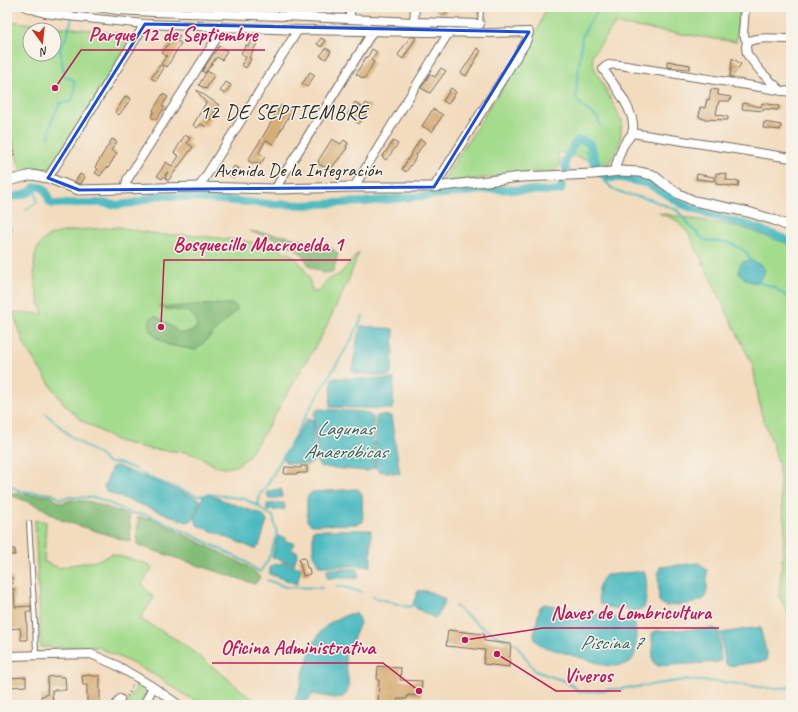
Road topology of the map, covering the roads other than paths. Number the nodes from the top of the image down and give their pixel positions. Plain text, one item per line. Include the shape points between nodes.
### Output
1 (26, 7) edge
2 (98, 7) edge
3 (284, 7) edge
4 (350, 7) edge
5 (415, 7) edge
6 (481, 7) edge
7 (745, 7) edge
8 (154, 9) edge
9 (220, 10) edge
10 (284, 16) junction
11 (350, 19) junction
12 (414, 22) junction
13 (145, 24) junction
14 (480, 24) joint
15 (223, 28) junction
16 (298, 30) junction
17 (374, 31) junction
18 (449, 32) junction
19 (791, 40) edge
20 (747, 42) junction
21 (782, 91) junction
22 (791, 92) edge
23 (632, 133) junction
24 (791, 158) edge
25 (611, 172) junction
26 (48, 178) junction
27 (7, 181) edge
28 (199, 187) junction
29 (354, 187) junction
30 (434, 187) junction
31 (275, 189) junction
32 (125, 190) junction
33 (791, 227) edge
34 (29, 523) dead end
35 (7, 656) edge
36 (36, 656) junction
37 (153, 687) junction
38 (144, 705) edge
39 (179, 705) edge

1 - 13 street via 45,13
2 - 8 street via 118,10
3 - 10 street
4 - 11 street
5 - 12 street
6 - 14 lane
7 - 20 street via 743,33
8 - 9 street
9 - 10 street
10 - 11 street
11 - 12 street
12 - 14 street
13 - 15 street
13 - 26 street
15 - 16 street
15 - 32 street via 127,180
16 - 17 street
16 - 28 street
17 - 18 street
17 - 31 street
18 - 29 street
18 - 30 street via 529,32 526,42
19 - 20 street via 761,39
20 - 21 street via 747,54 762,73
21 - 22 street
21 - 23 street via 611,64 603,69 628,107 633,119
23 - 24 street
23 - 25 street
25 - 30 street, Avenida De la Integración via 521,177
25 - 33 street, Avenida De la Integración via 653,175 678,194 694,201 748,212
26 - 27 street, Avenida De la Integración via 32,175
26 - 32 street, Avenida De la Integración via 79,190
28 - 31 street, Avenida De la Integración
28 - 32 street, Avenida De la Integración
29 - 30 street, Avenida De la Integración
29 - 31 street, Avenida De la Integración
34 - 36 lane
35 - 36 street
36 - 37 street via 91,654
37 - 38 street
37 - 39 street

